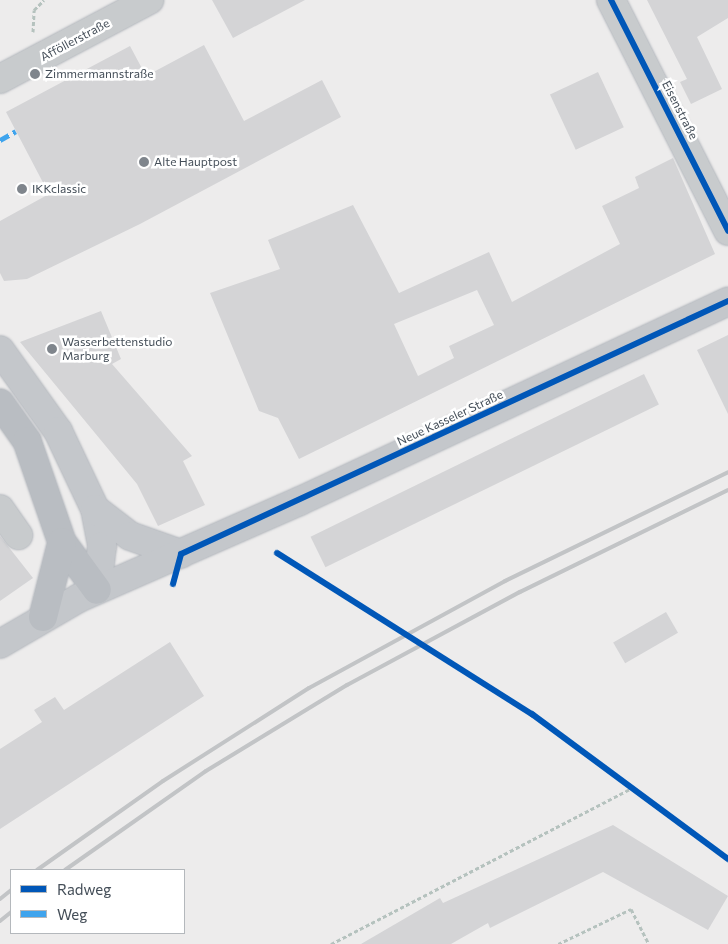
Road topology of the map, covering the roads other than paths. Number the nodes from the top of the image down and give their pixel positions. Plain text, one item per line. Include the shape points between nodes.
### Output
1 (149, 0) edge
2 (611, 0) edge
3 (0, 79) edge
4 (728, 231) edge
5 (728, 301) edge
6 (0, 350) edge
7 (0, 403) edge
8 (95, 509) junction
9 (0, 510) edge
10 (18, 535) dead end
11 (62, 542) junction
12 (181, 554) junction
13 (97, 590) junction
14 (43, 618) junction
15 (0, 644) edge

1 - 3 street, Afföllerstraße
2 - 4 street, Eisenstraße
5 - 12 main road, Neue Kasseler Straße
6 - 8 main road via 58,431
7 - 11 highway via 27,441
8 - 12 main road via 130,536
8 - 13 main road via 102,546
9 - 10 street
11 - 13 highway
11 - 14 highway
12 - 13 main road, Neue Kasseler Straße
13 - 14 main road, Neue Kasseler Straße
14 - 15 main road, Neue Kasseler Straße

